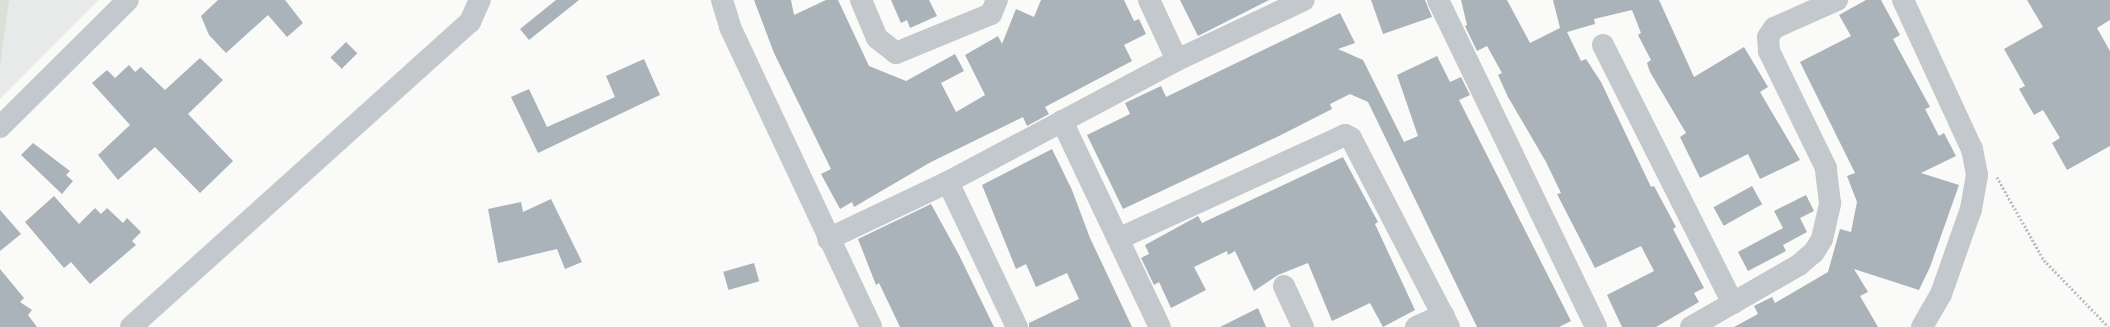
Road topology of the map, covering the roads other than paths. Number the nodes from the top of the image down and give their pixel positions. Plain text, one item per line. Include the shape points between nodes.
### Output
1 (128, 0) edge
2 (480, 0) edge
3 (722, 0) edge
4 (861, 0) edge
5 (997, 0) edge
6 (1149, 0) edge
7 (1438, 0) edge
8 (1837, 0) edge
9 (1903, 0) edge
10 (1299, 1) edge
11 (1603, 46) dead end
12 (1177, 60) junction
13 (1062, 121) junction
14 (0, 127) edge
15 (948, 182) junction
16 (1118, 238) junction
17 (828, 240) junction
18 (1284, 286) dead end
19 (1733, 303) junction
20 (1446, 321) edge
21 (131, 327) edge
22 (871, 327) edge
23 (1017, 327) edge
24 (1160, 327) edge
25 (1303, 327) edge
26 (1416, 327) edge
27 (1596, 327) edge
28 (1691, 327) edge
29 (1922, 327) edge

1 - 14 street
2 - 21 street via 470,22
3 - 17 street via 730,26
4 - 5 street via 877,38 896,53 991,14
6 - 12 street
7 - 27 street
8 - 19 street via 1774,28 1768,37 1770,51 1826,168 1830,203 1822,239 1814,252 1799,265
9 - 29 street via 1976,162 1971,210 1941,294
10 - 12 street
11 - 19 street
12 - 13 street
13 - 15 street
13 - 16 street
15 - 17 street
15 - 23 street
16 - 20 street via 1345,135 1351,138
16 - 24 street
17 - 22 street
18 - 25 street
19 - 28 street
20 - 26 street

